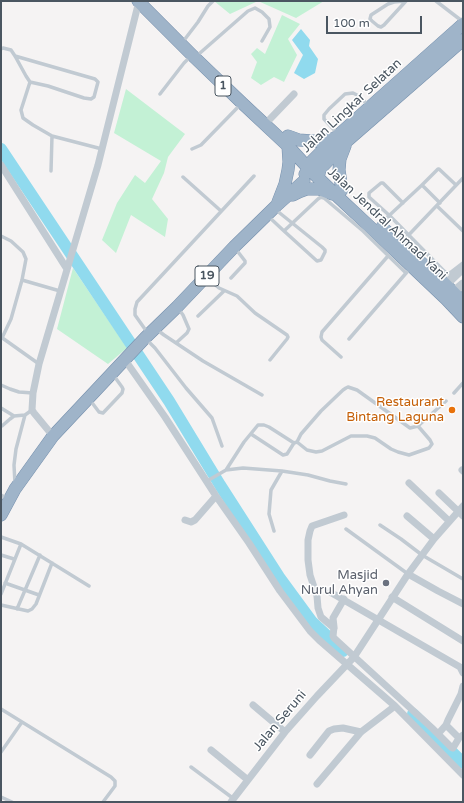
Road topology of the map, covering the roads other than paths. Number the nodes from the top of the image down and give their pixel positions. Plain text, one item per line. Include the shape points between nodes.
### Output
1 (141, 1) edge
2 (212, 1) edge
3 (406, 1) edge
4 (436, 1) edge
5 (463, 23) edge
6 (185, 39) junction
7 (463, 40) edge
8 (262, 41) dead end
9 (1, 50) edge
10 (196, 54) junction
11 (15, 56) junction
12 (30, 82) junction
13 (160, 94) dead end
14 (294, 94) dead end
15 (242, 104) junction
16 (370, 106) junction
17 (270, 119) junction
18 (52, 136) junction
19 (340, 138) junction
20 (288, 141) junction
21 (102, 149) junction
22 (192, 149) dead end
23 (1, 165) edge
24 (315, 169) junction
25 (51, 171) dead end
26 (254, 176) dead end
27 (183, 177) dead end
28 (463, 178) edge
29 (422, 185) junction
30 (456, 185) junction
31 (339, 193) junction
32 (403, 203) junction
33 (438, 204) junction
34 (355, 208) junction
35 (273, 209) junction
36 (221, 211) junction
37 (390, 216) junction
38 (292, 223) junction
39 (380, 225) junction
40 (284, 230) junction
41 (463, 231) edge
42 (1, 236) edge
43 (404, 240) junction
44 (234, 247) junction
45 (388, 256) junction
46 (463, 263) edge
47 (68, 267) junction
48 (463, 268) edge
49 (409, 270) junction
50 (206, 277) junction
51 (232, 278) dead end
52 (22, 280) junction
53 (463, 284) edge
54 (60, 291) junction
55 (224, 291) junction
56 (446, 292) junction
57 (463, 302) edge
58 (178, 307) junction
59 (198, 316) dead end
60 (463, 317) edge
61 (150, 333) junction
62 (2, 338) edge
63 (349, 339) dead end
64 (176, 343) junction
65 (341, 358) dead end
66 (125, 359) junction
67 (270, 360) dead end
68 (39, 364) junction
69 (112, 373) junction
70 (463, 382) edge
71 (1, 384) edge
72 (33, 393) junction
73 (454, 393) dead end
74 (262, 395) dead end
75 (88, 398) junction
76 (446, 401) dead end
77 (1, 408) edge
78 (32, 410) junction
79 (25, 415) junction
80 (14, 416) junction
81 (1, 426) edge
82 (418, 426) junction
83 (251, 434) junction
84 (53, 436) junction
85 (295, 443) junction
86 (222, 446) dead end
87 (226, 470) junction
88 (282, 471) junction
89 (209, 479) junction
90 (409, 483) dead end
91 (346, 484) dead end
92 (15, 489) junction
93 (439, 493) dead end
94 (216, 496) junction
95 (5, 497) edge
96 (463, 506) edge
97 (460, 514) edge
98 (1, 515) edge
99 (344, 515) dead end
100 (407, 516) dead end
101 (185, 520) dead end
102 (449, 520) junction
103 (380, 525) dead end
104 (346, 529) dead end
105 (274, 531) dead end
106 (1, 537) edge
107 (434, 539) junction
108 (21, 544) junction
109 (1, 555) edge
110 (40, 555) junction
111 (422, 555) junction
112 (14, 559) junction
113 (52, 563) junction
114 (408, 574) junction
115 (463, 579) edge
116 (5, 583) junction
117 (89, 586) dead end
118 (25, 590) junction
119 (330, 592) dead end
120 (1, 594) edge
121 (39, 595) junction
122 (392, 597) junction
123 (344, 599) junction
124 (463, 604) edge
125 (1, 605) edge
126 (17, 609) junction
127 (379, 620) junction
128 (334, 628) junction
129 (463, 641) edge
130 (351, 661) junction
131 (461, 670) edge
132 (463, 686) edge
133 (253, 705) dead end
134 (395, 706) junction
135 (1, 709) edge
136 (22, 722) junction
137 (446, 725) junction
138 (285, 732) junction
139 (361, 732) junction
140 (438, 734) junction
141 (461, 737) edge
142 (211, 750) dead end
143 (1, 752) edge
144 (310, 755) dead end
145 (191, 767) dead end
146 (463, 775) edge
147 (248, 780) junction
148 (317, 784) dead end
149 (1, 797) edge
150 (233, 800) edge
151 (12, 802) edge
152 (102, 802) edge

1 - 6 highway, 1
1 - 10 highway, 1
1 - 21 street
2 - 6 lane
3 - 3 lane via 382,27 370,19 371,15 388,4
4 - 5 lane
5 - 16 highway, Jalan Lingkar Selatan
6 - 10 highway, 1
7 - 19 highway, Jalan Lingkar Selatan
8 - 10 lane via 270,27 269,19 255,8
9 - 11 lane via 11,50
10 - 13 lane via 184,63
10 - 15 highway, 1
10 - 17 highway, 1
11 - 12 lane
11 - 12 lane via 98,82 94,97 91,99
12 - 18 lane via 21,110 24,118
14 - 17 street
15 - 20 highway, 1
15 - 22 lane via 201,145
16 - 19 highway, Jalan Lingkar Selatan
16 - 19 lane via 358,96 346,94 324,115 324,119
17 - 20 highway, 1
18 - 21 lane
18 - 25 lane
19 - 20 highway, 1
19 - 24 highway, Jalan Lingkar Selatan
19 - 31 highway
20 - 24 highway, 1
20 - 35 highway, 19 via 289,162 285,184
21 - 47 street
23 - 47 street
24 - 31 highway, Jalan Jendral Ahmad Yani / 1
24 - 35 highway, 19 via 307,182 304,181
26 - 36 lane
27 - 36 lane
28 - 30 lane
29 - 30 lane via 439,169
29 - 32 lane
29 - 33 lane
30 - 33 lane
31 - 34 highway, Jalan Jendral Ahmad Yani / 1
31 - 35 highway, 19 via 307,189
32 - 37 lane
32 - 37 lane via 383,183 369,193 369,197
33 - 41 lane
33 - 43 lane
34 - 39 highway, Jalan Jendral Ahmad Yani / 1
34 - 49 highway, Jalan Jendral Ahmad Yani / 1
35 - 38 lane
35 - 40 lane
35 - 44 highway, 19
36 - 61 lane via 137,302 135,315
37 - 39 lane
37 - 43 lane
38 - 40 lane
38 - 40 lane via 325,250 321,260 317,261
38 - 45 lane via 318,199 324,198
39 - 43 highway, Jalan Jendral Ahmad Yani / 1
42 - 52 lane via 23,252 26,259
43 - 46 lane via 444,272 452,272
43 - 56 highway, Jalan Jendral Ahmad Yani / 1
44 - 50 highway, 19
44 - 51 lane via 245,264
45 - 49 lane
45 - 65 lane via 322,332 322,340
47 - 54 street
48 - 56 street
49 - 56 highway, Jalan Jendral Ahmad Yani / 1
49 - 63 lane
50 - 55 lane
50 - 58 highway, 19
52 - 54 lane
52 - 62 lane via 11,319
53 - 56 street
54 - 68 street
55 - 59 lane
55 - 67 lane via 236,296 287,335 287,339
56 - 57 highway, Jalan Jendral Ahmad Yani / 1
56 - 60 highway, Jalan Jendral Ahmad Yani / 1
58 - 61 highway, 19
58 - 64 lane via 189,329
61 - 64 lane via 164,335
61 - 66 highway, 19
61 - 86 lane via 155,348 212,418
62 - 68 lane
64 - 74 lane
66 - 69 highway, 19
66 - 89 street
68 - 72 street
69 - 75 highway, 19
69 - 75 lane via 123,389 103,413 99,412
70 - 73 lane
71 - 72 lane via 19,392
72 - 78 street
75 - 84 highway, 19
76 - 82 lane
77 - 80 lane
78 - 79 lane
78 - 84 street
79 - 80 lane
79 - 92 lane via 16,449
80 - 81 lane
82 - 85 lane via 410,428 357,390 348,387 321,411
82 - 85 lane via 432,444 429,448 409,455 367,436 351,436 316,452
83 - 85 lane via 258,425 264,425
83 - 85 lane via 283,455 287,454
83 - 87 lane
84 - 92 highway, 19
87 - 88 lane via 243,468
87 - 89 lane
88 - 91 lane
88 - 105 lane via 271,490 269,514
89 - 94 street
90 - 102 street
92 - 95 highway, 19
93 - 97 street
94 - 101 street via 195,520
94 - 130 street via 310,631
95 - 98 highway, 19
96 - 97 street, Jalan Seruni
97 - 102 street, Jalan Seruni
99 - 128 street via 312,526 308,540 310,575 318,608 321,617
100 - 107 street
102 - 107 street, Jalan Seruni
103 - 111 lane
104 - 114 lane
106 - 108 lane
107 - 111 street, Jalan Seruni
108 - 110 lane
108 - 112 lane
109 - 112 lane
110 - 113 lane
110 - 118 lane
111 - 114 street, Jalan Seruni
111 - 115 lane
112 - 116 lane
113 - 117 lane
113 - 121 lane
114 - 122 street, Jalan Seruni
114 - 124 street
116 - 118 lane
116 - 120 lane
118 - 121 lane
118 - 126 lane
119 - 123 street
121 - 126 lane via 32,609
122 - 127 street, Jalan Seruni
122 - 129 street
123 - 127 street
123 - 128 street via 333,618
125 - 126 lane
127 - 130 street, Jalan Seruni
127 - 131 street
128 - 130 street via 334,638
130 - 134 street
130 - 138 street, Jalan Seruni
130 - 140 street
132 - 137 street
133 - 138 street
134 - 139 street
134 - 146 street
135 - 136 lane
136 - 143 lane
136 - 152 lane via 112,777 115,786
137 - 140 street
137 - 141 street
138 - 147 street, Jalan Seruni
139 - 144 street via 343,728 329,731
139 - 148 street
140 - 141 street via 452,748
142 - 147 street
145 - 150 lane
147 - 150 street, Jalan Seruni
149 - 151 lane

